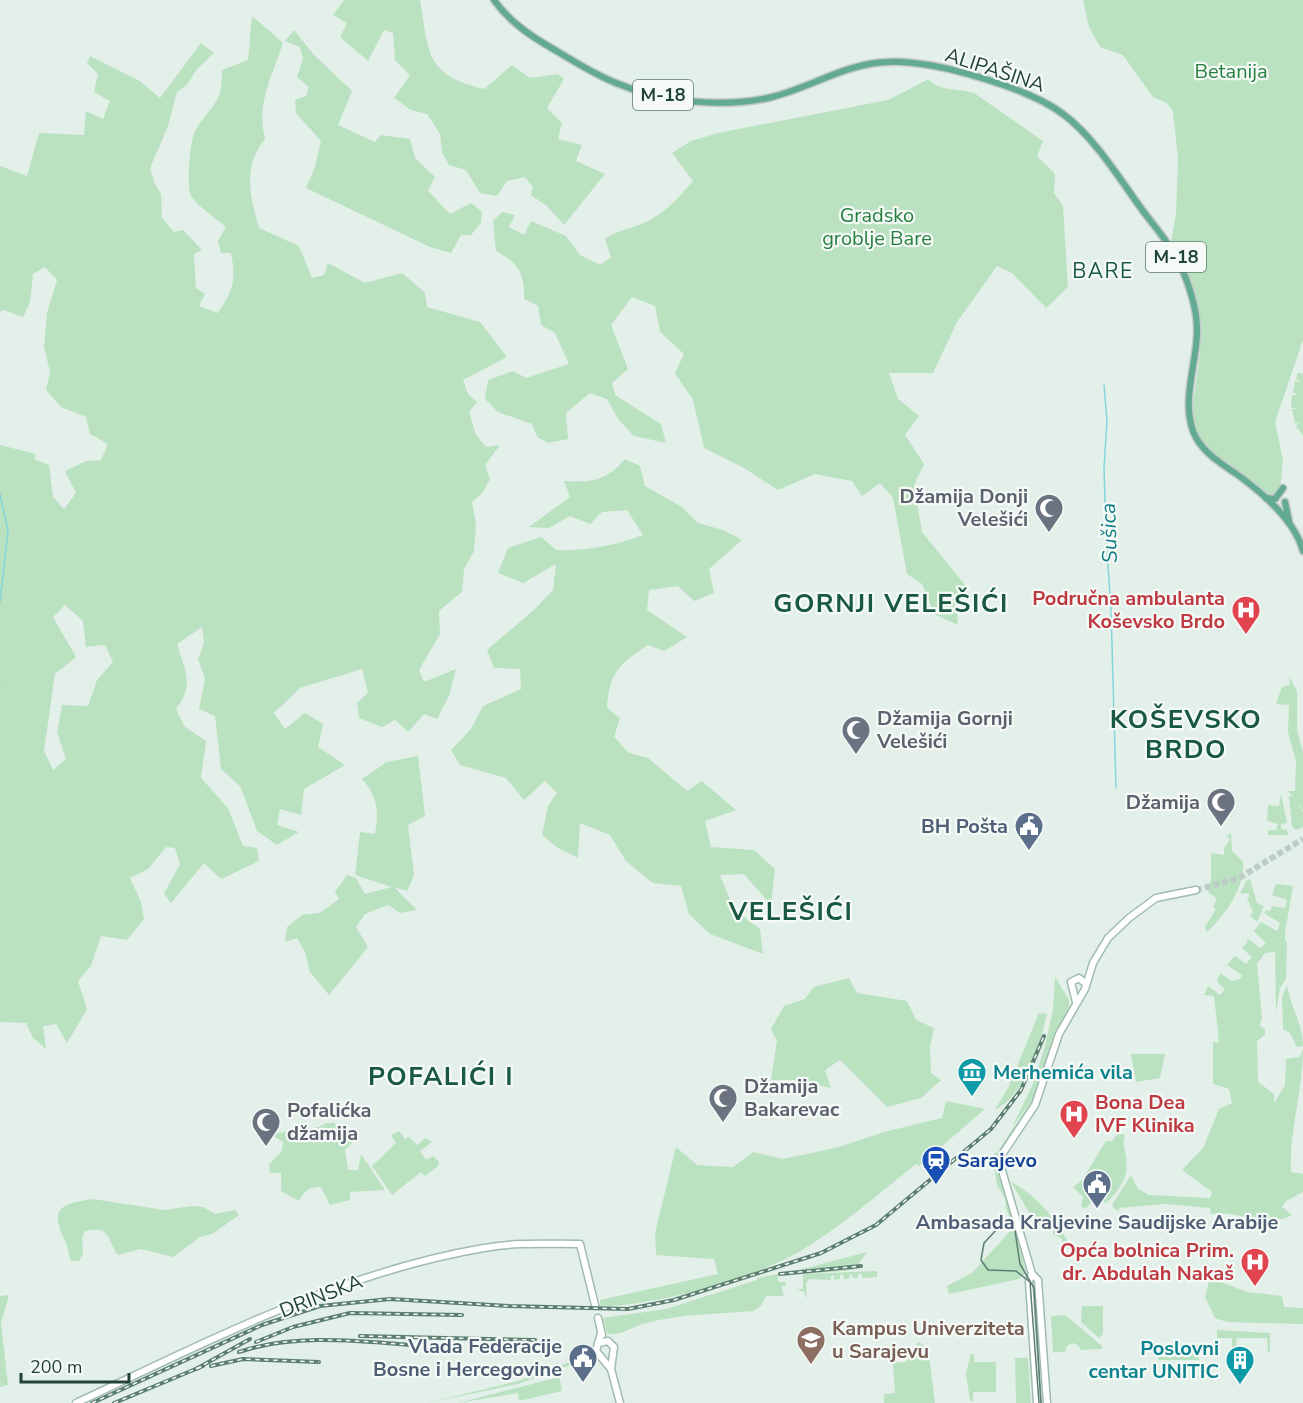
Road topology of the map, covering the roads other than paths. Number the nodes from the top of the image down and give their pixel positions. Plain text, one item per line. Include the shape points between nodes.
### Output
1 (494, 0) edge
2 (1282, 488) dead end
3 (1263, 496) junction
4 (1284, 502) dead end
5 (1292, 527) junction
6 (1303, 551) edge
7 (1196, 890) tunnel mouth
8 (1089, 972) junction
9 (1081, 978) junction
10 (1085, 987) junction
11 (1075, 992) junction
12 (1075, 1006) junction
13 (1032, 1274) junction
14 (595, 1305) dead end
15 (598, 1318) dead end
16 (602, 1342) junction
17 (613, 1355) junction
18 (604, 1360) junction
19 (611, 1369) junction
20 (76, 1403) edge
21 (620, 1403) edge
22 (1037, 1403) edge
23 (1047, 1403) edge

1 - 3 main road, ALIPAŠINA / M-18 via 523,32 607,79 655,94 705,102 746,102 773,97 854,67 895,62 962,74 1031,96 1063,114 1095,147 1178,261 1190,289 1197,327 1189,400 1192,427 1208,453
2 - 3 main road via 1275,499
3 - 5 main road, ALIPAŠINA / M-18
4 - 5 main road
5 - 6 main road, ALIPAŠINA / M-18
7 - 8 main road via 1156,898 1128,918 1107,938
8 - 9 main road
8 - 10 main road
9 - 10 main road
9 - 11 main road via 1071,982
10 - 11 main road
10 - 12 main road
11 - 12 main road
12 - 13 main road via 1059,1034 1035,1105 1001,1160
13 - 22 main road via 1029,1281
13 - 23 main road via 1039,1286
14 - 20 main road, DRINSKA via 580,1244 484,1248 393,1269 326,1292
15 - 16 main road
16 - 17 main road via 614,1347
16 - 18 main road via 597,1354
17 - 18 main road
17 - 19 main road
18 - 19 main road
19 - 21 main road

